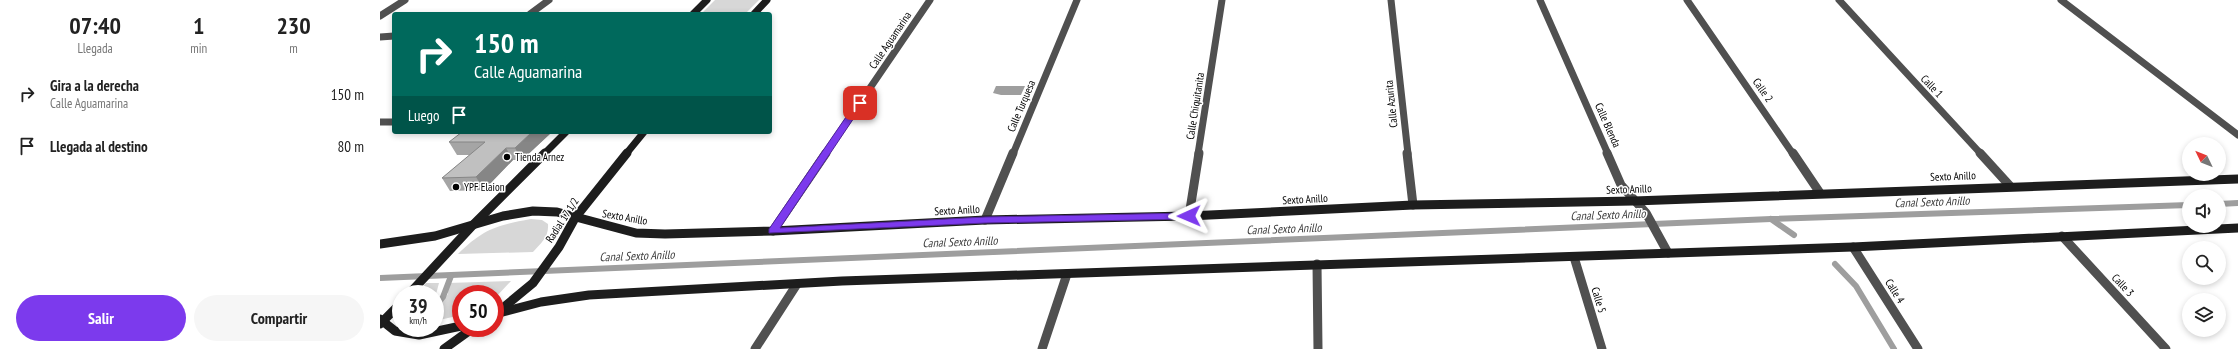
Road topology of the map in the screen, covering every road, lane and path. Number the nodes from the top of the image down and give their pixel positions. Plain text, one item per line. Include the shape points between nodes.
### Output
1 (405, 0) edge
2 (549, 0) edge
3 (707, 0) edge
4 (767, 0) edge
5 (930, 0) edge
6 (1077, 0) edge
7 (1222, 0) edge
8 (1391, 0) edge
9 (1540, 0) edge
10 (1687, 0) edge
11 (1839, 0) edge
12 (2061, 0) edge
13 (533, 12) edge
14 (695, 12) edge
15 (756, 12) edge
16 (380, 16) edge
17 (380, 36) edge
18 (392, 36) edge
19 (380, 122) edge
20 (392, 122) edge
21 (564, 134) edge
22 (642, 134) edge
23 (2238, 135) edge
24 (2238, 179) edge
25 (2010, 186) junction
26 (1820, 193) junction
27 (1634, 201) junction
28 (1414, 205) junction
29 (1189, 216) junction
30 (574, 218) junction
31 (985, 220) junction
32 (473, 225) junction
33 (2238, 228) edge
34 (773, 231) junction
35 (2062, 236) junction
36 (380, 244) edge
37 (1853, 247) junction
38 (1668, 253) junction
39 (1574, 257) junction
40 (1317, 264) junction
41 (1067, 274) junction
42 (797, 284) junction
43 (418, 285) edge
44 (504, 307) edge
45 (392, 311) edge
46 (504, 312) edge
47 (381, 322) edge
48 (452, 328) edge
49 (461, 337) edge
50 (444, 349) edge
51 (755, 349) edge
52 (1042, 349) edge
53 (1318, 349) edge
54 (1602, 349) edge
55 (1918, 349) edge
56 (2166, 349) edge

1 - 16 street
2 - 13 street
3 - 14 main road
4 - 15 main road
5 - 34 street, Calle Aguamarina
6 - 31 street, Calle Turquesa
7 - 29 street, Calle Chiquitanita
8 - 28 street, Calle Azurita
9 - 27 street, Calle Blenda via 1621,185
10 - 26 street, Calle 2
11 - 25 street, Calle 1
12 - 23 street
17 - 18 street
19 - 20 street
21 - 32 main road
22 - 30 main road, Radial 17 1/2
24 - 25 main road, Sexto Anillo
25 - 26 main road, Sexto Anillo
26 - 27 main road, Sexto Anillo
27 - 28 main road, Sexto Anillo
27 - 38 street, Calle Blenda via 1646,213
28 - 29 main road, Sexto Anillo
29 - 31 main road, Sexto Anillo
30 - 32 main road, Sexto Anillo via 557,212 533,211
30 - 34 main road, Sexto Anillo via 636,233
30 - 44 main road, Radial 17 1/2 via 559,247 533,284
31 - 34 main road, Sexto Anillo
32 - 36 main road, Sexto Anillo via 435,236
32 - 43 main road
33 - 35 main road
35 - 37 main road
35 - 56 street, Calle 3
37 - 38 main road
37 - 55 street, Calle 4
38 - 39 main road
39 - 40 main road
39 - 54 street, Calle 5
40 - 41 main road
40 - 53 street
41 - 42 main road
41 - 52 street
42 - 46 main road via 589,295 540,302
42 - 51 street
45 - 47 main road
47 - 48 main road via 395,330 419,335
49 - 50 main road

